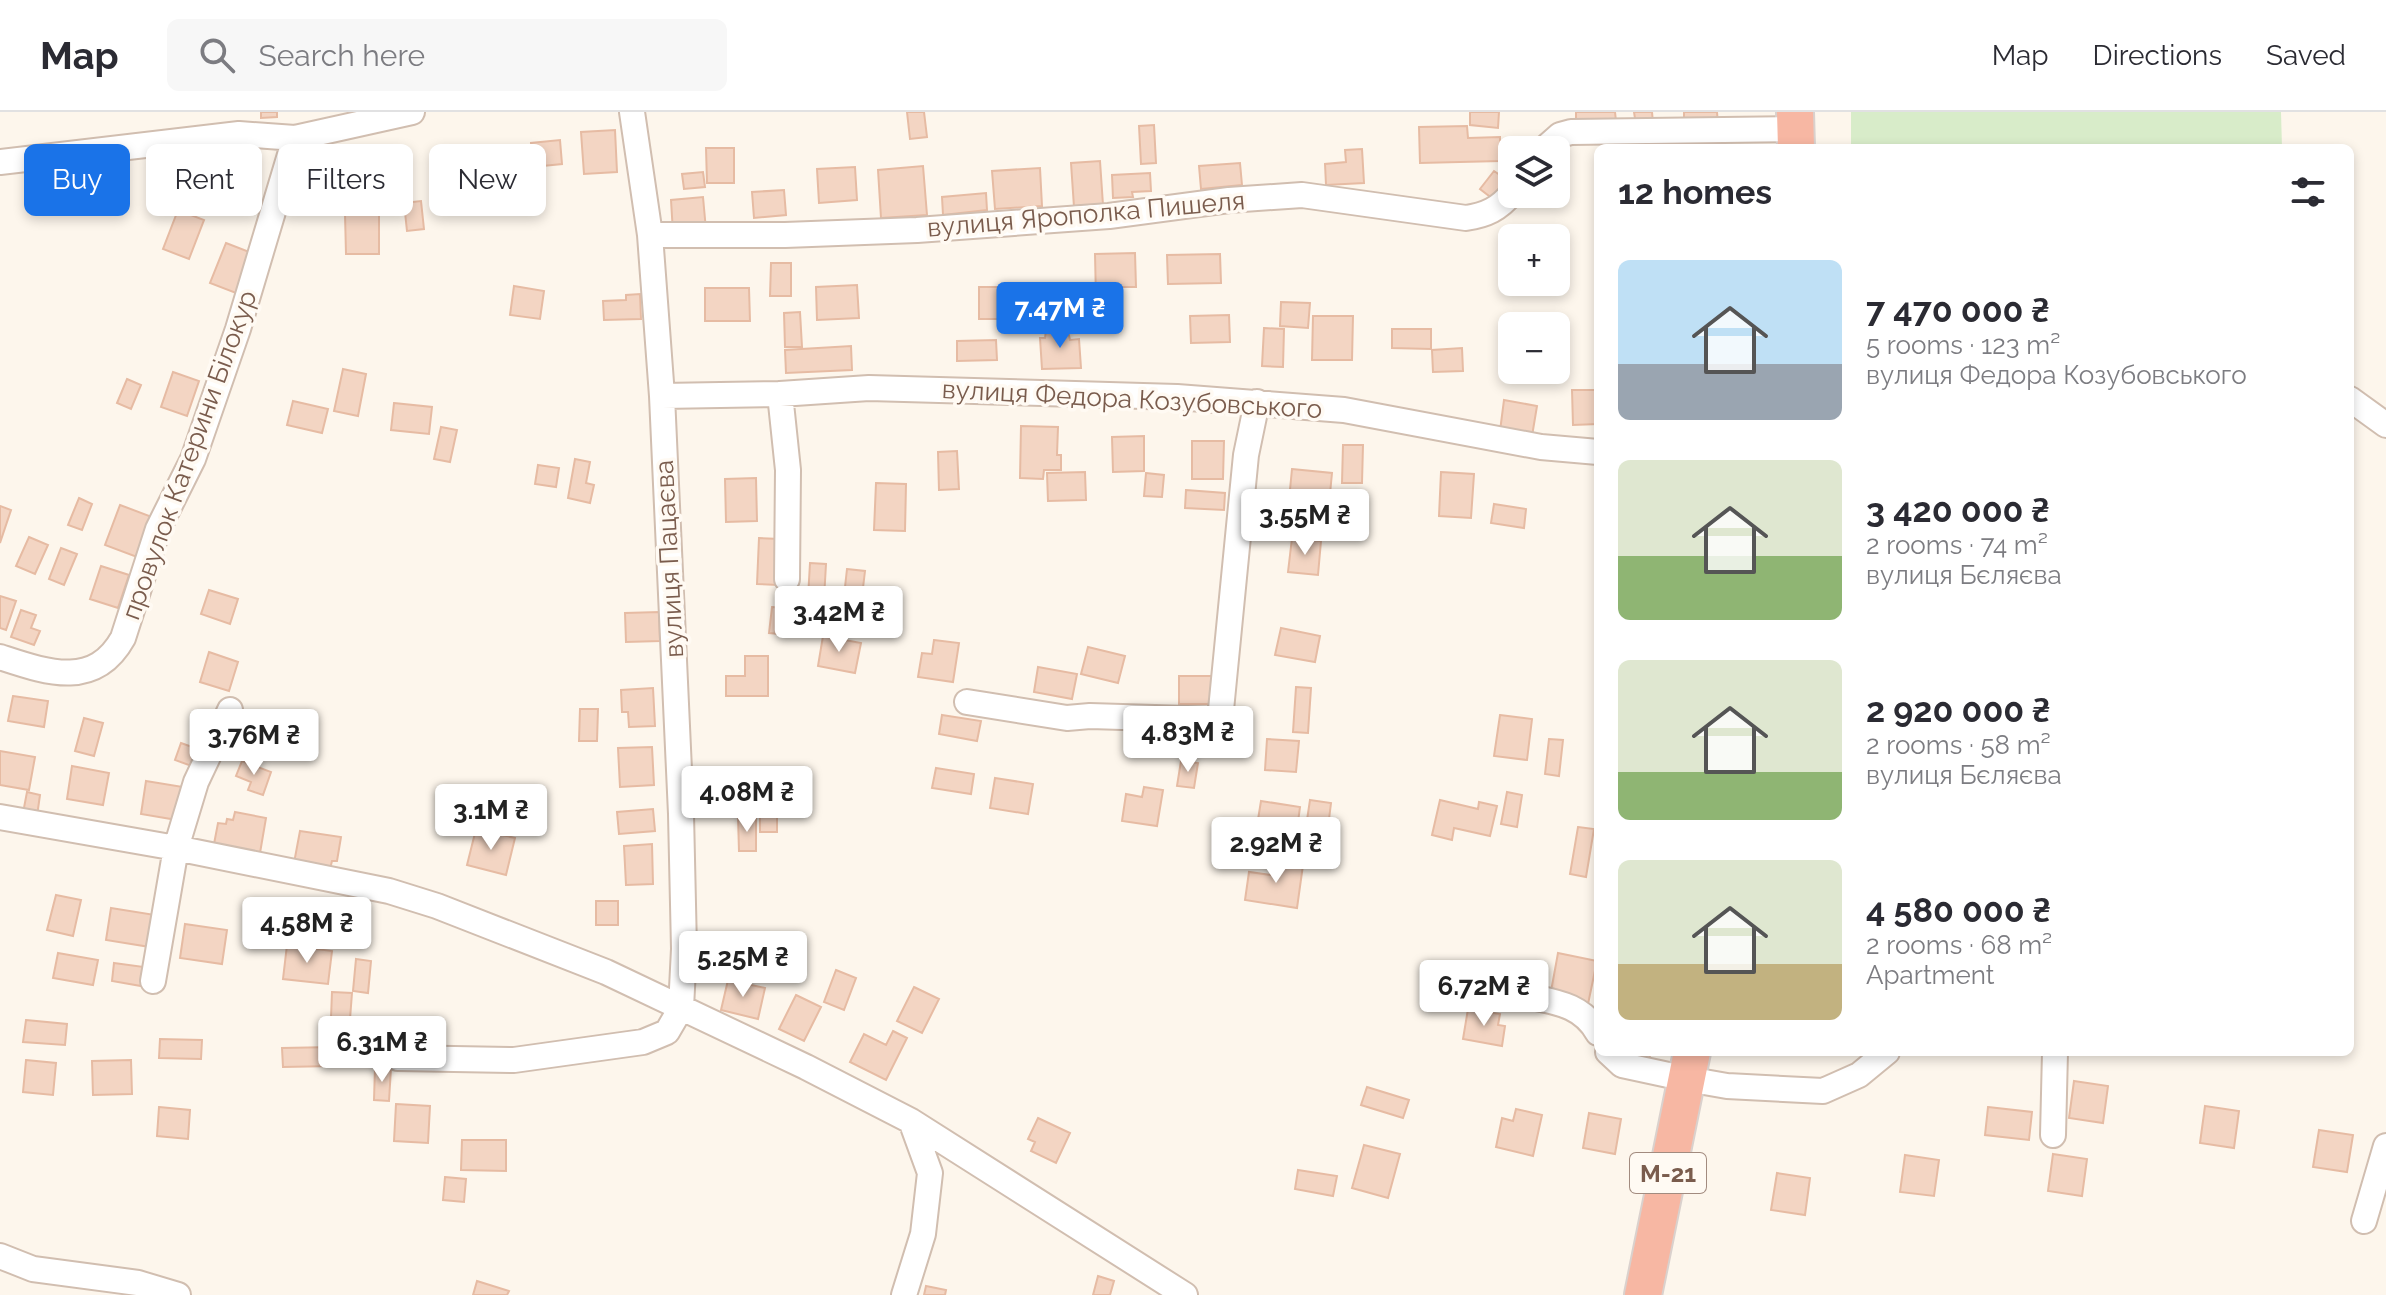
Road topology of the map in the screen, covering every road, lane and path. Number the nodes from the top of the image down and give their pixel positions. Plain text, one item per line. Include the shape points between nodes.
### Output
1 (412, 112) edge
2 (632, 112) edge
3 (1795, 130) edge
4 (1559, 136) edge
5 (295, 138) junction
6 (0, 162) edge
7 (1498, 207) edge
8 (650, 235) junction
9 (780, 394) junction
10 (662, 396) junction
11 (1257, 402) junction
12 (2354, 402) edge
13 (2386, 425) edge
14 (1594, 452) edge
15 (787, 579) dead end
16 (0, 657) edge
17 (967, 702) dead end
18 (230, 710) dead end
19 (0, 817) edge
20 (176, 848) junction
21 (153, 981) dead end
22 (1522, 995) dead end
23 (681, 1008) junction
24 (1594, 1026) edge
25 (1612, 1056) edge
26 (1882, 1056) edge
27 (2055, 1056) edge
28 (398, 1058) dead end
29 (1689, 1066) edge
30 (911, 1121) junction
31 (2053, 1135) dead end
32 (2386, 1146) edge
33 (2364, 1221) dead end
34 (0, 1256) edge
35 (178, 1295) edge
36 (904, 1295) edge
37 (1185, 1295) edge
38 (1643, 1295) edge

1 - 5 street
2 - 8 street, вулиця Пацаєва
3 - 4 street
5 - 6 street via 239,134
5 - 16 street, провулок Катерини Білокур via 193,459 158,529 118,647 101,665 76,673
7 - 8 street, вулиця Ярополка Пишеля via 1466,218 1302,195 917,230
8 - 10 street, вулиця Пацаєва
9 - 10 street, вулиця Федора Козубовського
9 - 11 street, вулиця Федора Козубовського via 869,388
9 - 15 street via 788,470
10 - 23 street, вулиця Пацаєва via 681,814
11 - 14 street, вулиця Федора Козубовського via 1344,410 1541,447
11 - 17 street via 1246,455 1220,720 1067,718
12 - 13 street
18 - 20 street via 196,782
19 - 20 street
20 - 21 street
20 - 23 street via 389,891 437,906 606,972
22 - 24 street via 1582,1012
23 - 28 street via 667,1032 643,1042 514,1060
23 - 30 street
25 - 29 street via 1622,1065
26 - 29 street via 1859,1075 1823,1091 1727,1086
27 - 31 street
29 - 38 highway, М-21
30 - 36 street via 930,1173 923,1234
30 - 37 street
32 - 33 street
34 - 35 street via 33,1269 138,1283

